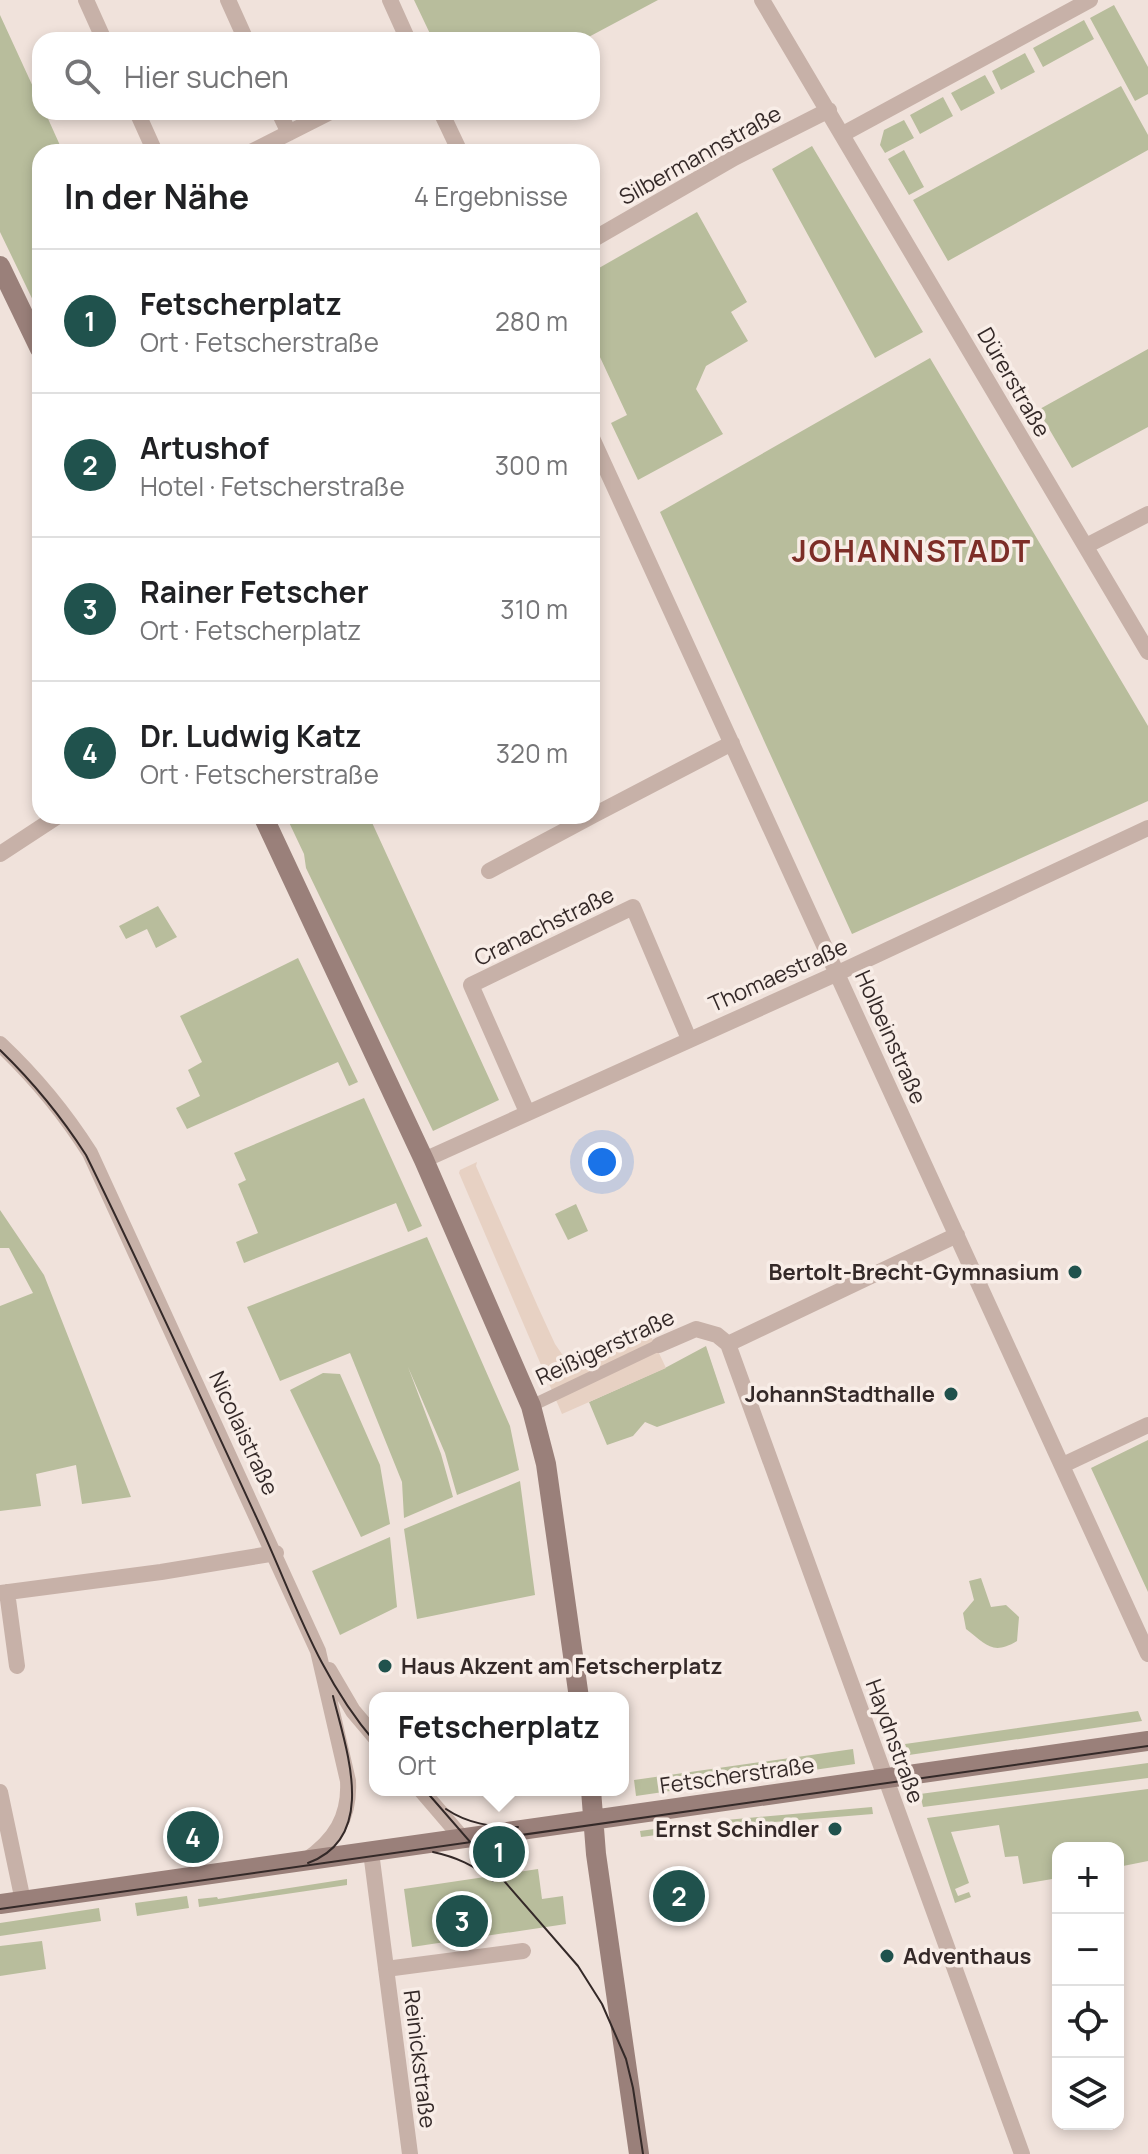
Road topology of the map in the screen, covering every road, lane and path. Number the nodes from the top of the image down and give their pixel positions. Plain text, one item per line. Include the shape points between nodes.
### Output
1 (86, 0) edge
2 (228, 0) edge
3 (390, 0) edge
4 (762, 0) edge
5 (1090, 0) edge
6 (100, 32) edge
7 (242, 32) edge
8 (404, 32) edge
9 (829, 110) junction
10 (141, 120) edge
11 (283, 120) edge
12 (314, 120) edge
13 (445, 120) edge
14 (289, 133) junction
15 (843, 134) junction
16 (151, 144) edge
17 (267, 144) edge
18 (456, 144) edge
19 (600, 235) edge
20 (0, 266) edge
21 (32, 332) edge
22 (600, 455) edge
23 (1148, 514) edge
24 (1086, 546) junction
25 (1148, 652) edge
26 (732, 743) junction
27 (600, 812) edge
28 (46, 824) edge
29 (267, 824) edge
30 (577, 824) edge
31 (1148, 828) edge
32 (0, 854) edge
33 (489, 871) dead end
34 (838, 973) junction
35 (689, 1039) junction
36 (0, 1044) edge
37 (527, 1112) junction
38 (424, 1160) junction
39 (957, 1235) junction
40 (728, 1344) junction
41 (659, 1345) joint
42 (531, 1406) junction
43 (1148, 1425) edge
44 (1063, 1465) junction
45 (276, 1553) junction
46 (4, 1593) edge
47 (318, 1651) junction
48 (1148, 1654) edge
49 (17, 1666) dead end
50 (578, 1692) edge
51 (369, 1729) edge
52 (1148, 1741) edge
53 (886, 1779) junction
54 (0, 1792) edge
55 (426, 1796) edge
56 (592, 1796) edge
57 (595, 1821) junction
58 (463, 1839) junction
59 (371, 1852) junction
60 (304, 1862) junction
61 (23, 1901) junction
62 (0, 1904) edge
63 (523, 1951) dead end
64 (386, 1969) junction
65 (410, 2154) edge
66 (639, 2154) edge
67 (1022, 2154) edge

1 - 6 street
2 - 7 street
3 - 8 street
4 - 9 street, Dürerstraße
5 - 15 street
9 - 15 street, Dürerstraße
9 - 19 street, Silbermannstraße
10 - 16 street
11 - 14 street
12 - 14 street
13 - 18 street
14 - 17 street
15 - 24 street, Dürerstraße
20 - 21 main road
22 - 26 street, Holbeinstraße
23 - 24 street
24 - 25 street, Dürerstraße
26 - 27 street
26 - 34 street, Holbeinstraße
28 - 32 street
29 - 38 main road
30 - 33 street
31 - 34 street, Thomaestraße
34 - 35 street, Thomaestraße
34 - 39 street, Holbeinstraße
35 - 37 street, Thomaestraße
35 - 37 street, Cranachstraße via 633,907 471,985
36 - 45 street, Nicolaistraße via 48,1094 90,1153
37 - 38 street, Thomaestraße
38 - 42 main road
39 - 40 street
39 - 44 street, Holbeinstraße
40 - 41 street, Reißigerstraße via 696,1329
40 - 53 street, Haydnstraße
41 - 42 street, Reißigerstraße
42 - 50 main road via 546,1464
43 - 44 street
44 - 48 street, Holbeinstraße
45 - 46 street
45 - 47 street, Nicolaistraße
46 - 49 street
47 - 51 street
47 - 60 street, Nicolaistraße via 349,1797 336,1834
52 - 53 main road, Fetscherstraße
53 - 57 main road, Fetscherstraße
53 - 67 street, Haydnstraße
54 - 61 street
55 - 58 street
56 - 57 main road
57 - 58 main road, Fetscherstraße
57 - 66 main road
58 - 59 main road, Fetscherstraße
59 - 60 main road, Fetscherstraße
59 - 64 street, Reinickstraße
60 - 61 main road, Fetscherstraße
61 - 62 main road, Fetscherstraße
63 - 64 street
64 - 65 street, Reinickstraße

